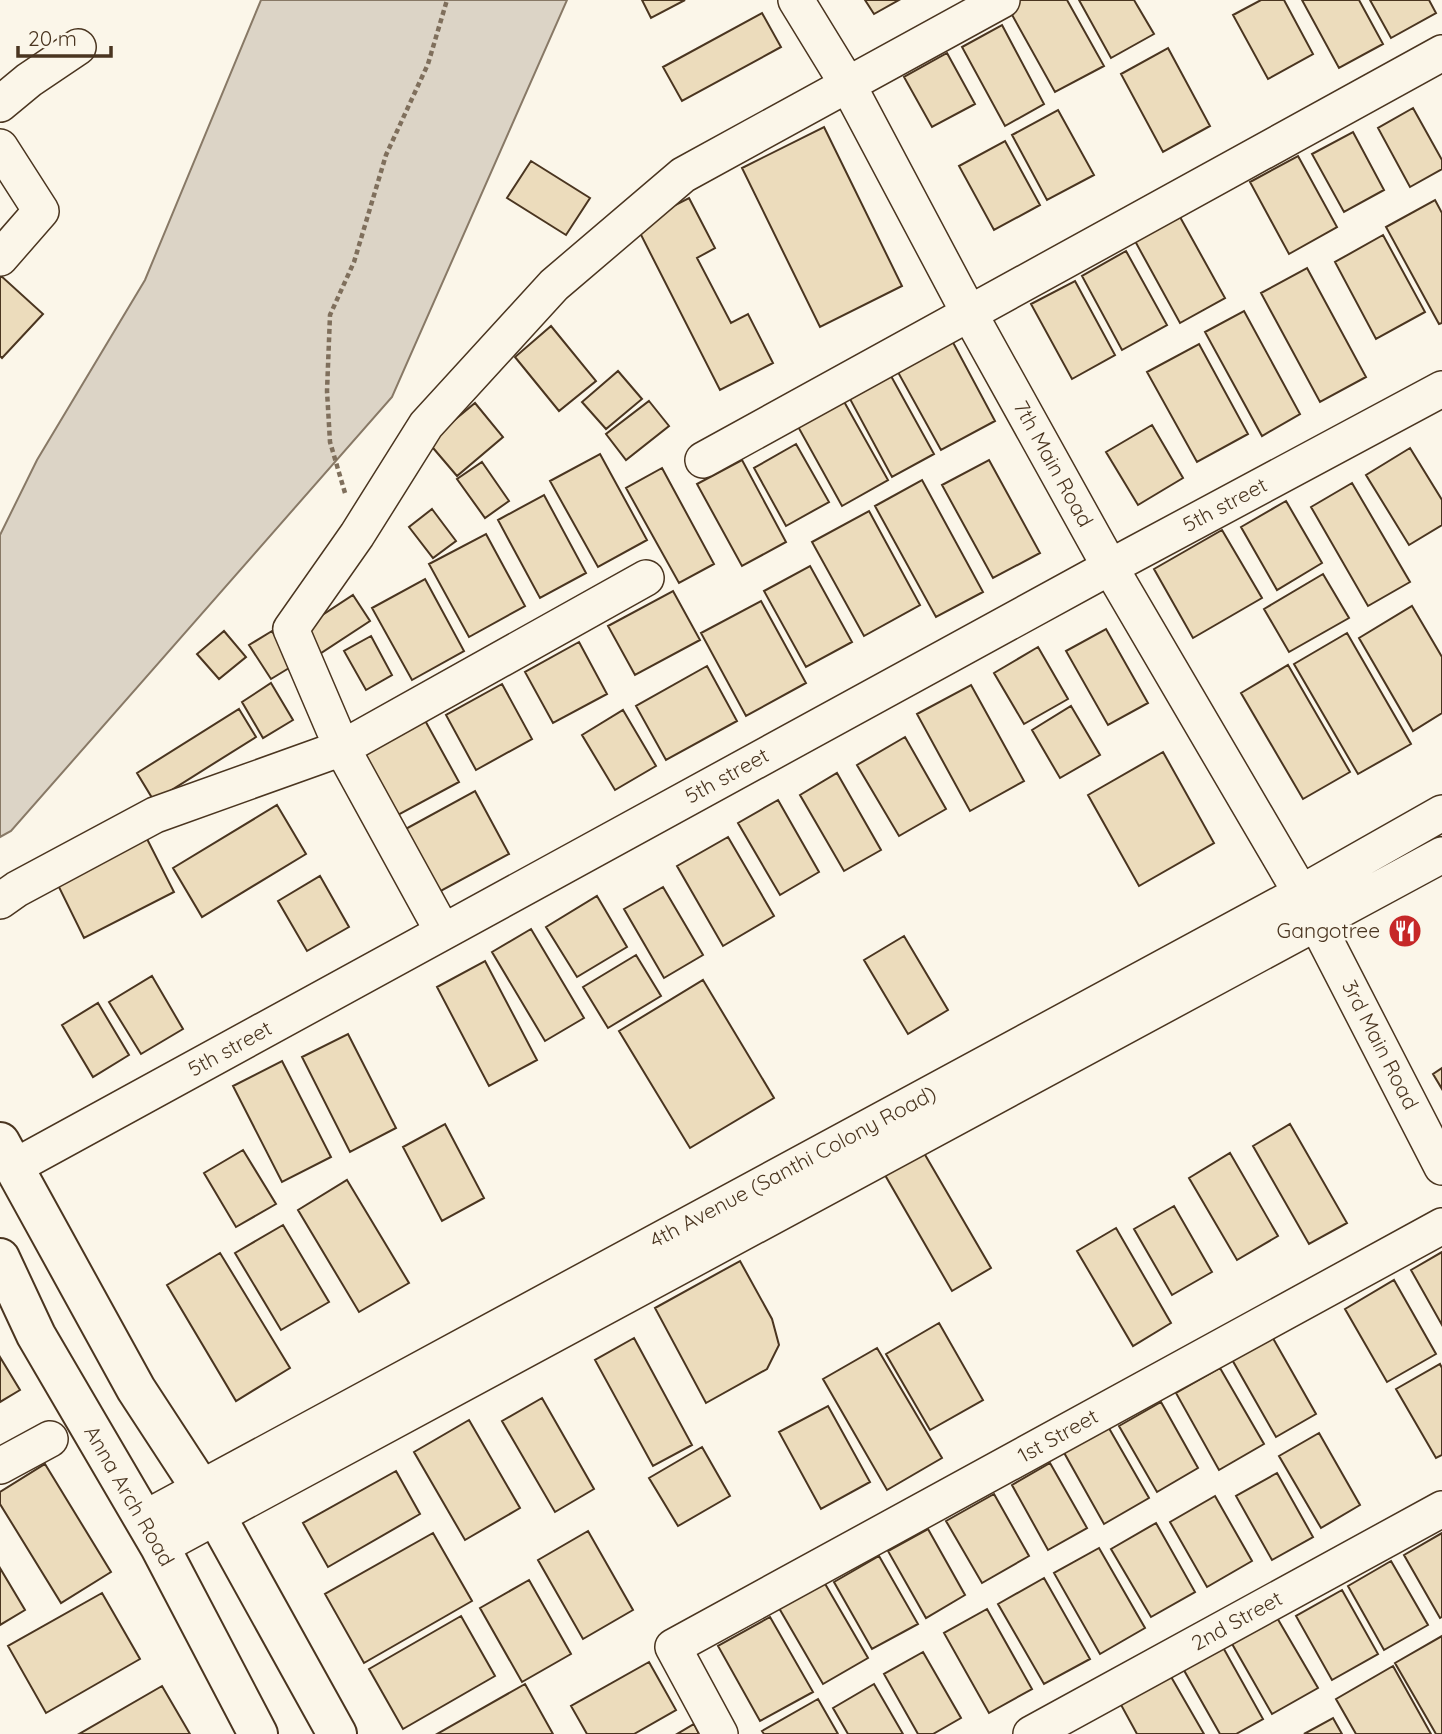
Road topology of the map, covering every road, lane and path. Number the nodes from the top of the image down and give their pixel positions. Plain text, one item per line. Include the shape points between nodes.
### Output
1 (447, 0) edge
2 (796, 0) edge
3 (1002, 0) edge
4 (78, 47) dead end
5 (1442, 52) edge
6 (848, 85) junction
7 (0, 104) edge
8 (6, 171) edge
9 (0, 258) edge
10 (969, 313) junction
11 (1442, 388) edge
12 (703, 460) dead end
13 (357, 534) junction
14 (1110, 566) junction
15 (646, 578) dead end
16 (342, 748) junction
17 (1442, 813) edge
18 (1442, 855) edge
19 (1301, 893) junction
20 (0, 901) edge
21 (1318, 924) junction
22 (443, 932) junction
23 (7, 1155) edge
24 (1442, 1167) edge
25 (1442, 1226) edge
26 (0, 1258) edge
27 (50, 1439) dead end
28 (0, 1466) edge
29 (208, 1502) junction
30 (1442, 1508) edge
31 (152, 1533) junction
32 (258, 1734) edge
33 (337, 1734) edge
34 (720, 1734) edge
35 (1031, 1734) edge

1 - 13 path via 428,64 386,155 354,262 330,315 330,442
2 - 6 street, 7th Main Road
3 - 6 street
4 - 7 street
5 - 10 street
6 - 10 street, 7th Main Road
6 - 13 street via 684,175 554,285 426,425
8 - 9 street via 41,211
10 - 12 street
10 - 14 street, 7th Main Road
11 - 14 street, 5th street
13 - 16 street via 291,629
14 - 19 street, 7th Main Road
14 - 22 street, 5th street
15 - 16 street
16 - 20 street via 155,815
16 - 22 street
17 - 19 street, 4th Avenue (Santhi Colony Road)
18 - 21 street, 4th Avenue (Santhi Colony Road)
19 - 21 street, 7th Main Road
19 - 29 street, 4th Avenue (Santhi Colony Road)
21 - 24 street, 3rd Main Road
21 - 29 street, 4th Avenue (Santhi Colony Road)
22 - 23 street, 5th street
23 - 29 main road via 136,1389
25 - 34 street, 1st Street via 673,1647
26 - 31 main road, Anna Arch Road via 36,1335
27 - 28 street
29 - 31 street, 4th Avenue (Santhi Colony Road)
29 - 33 main road
30 - 35 street, 2nd Street
31 - 32 main road, Anna Arch Road

